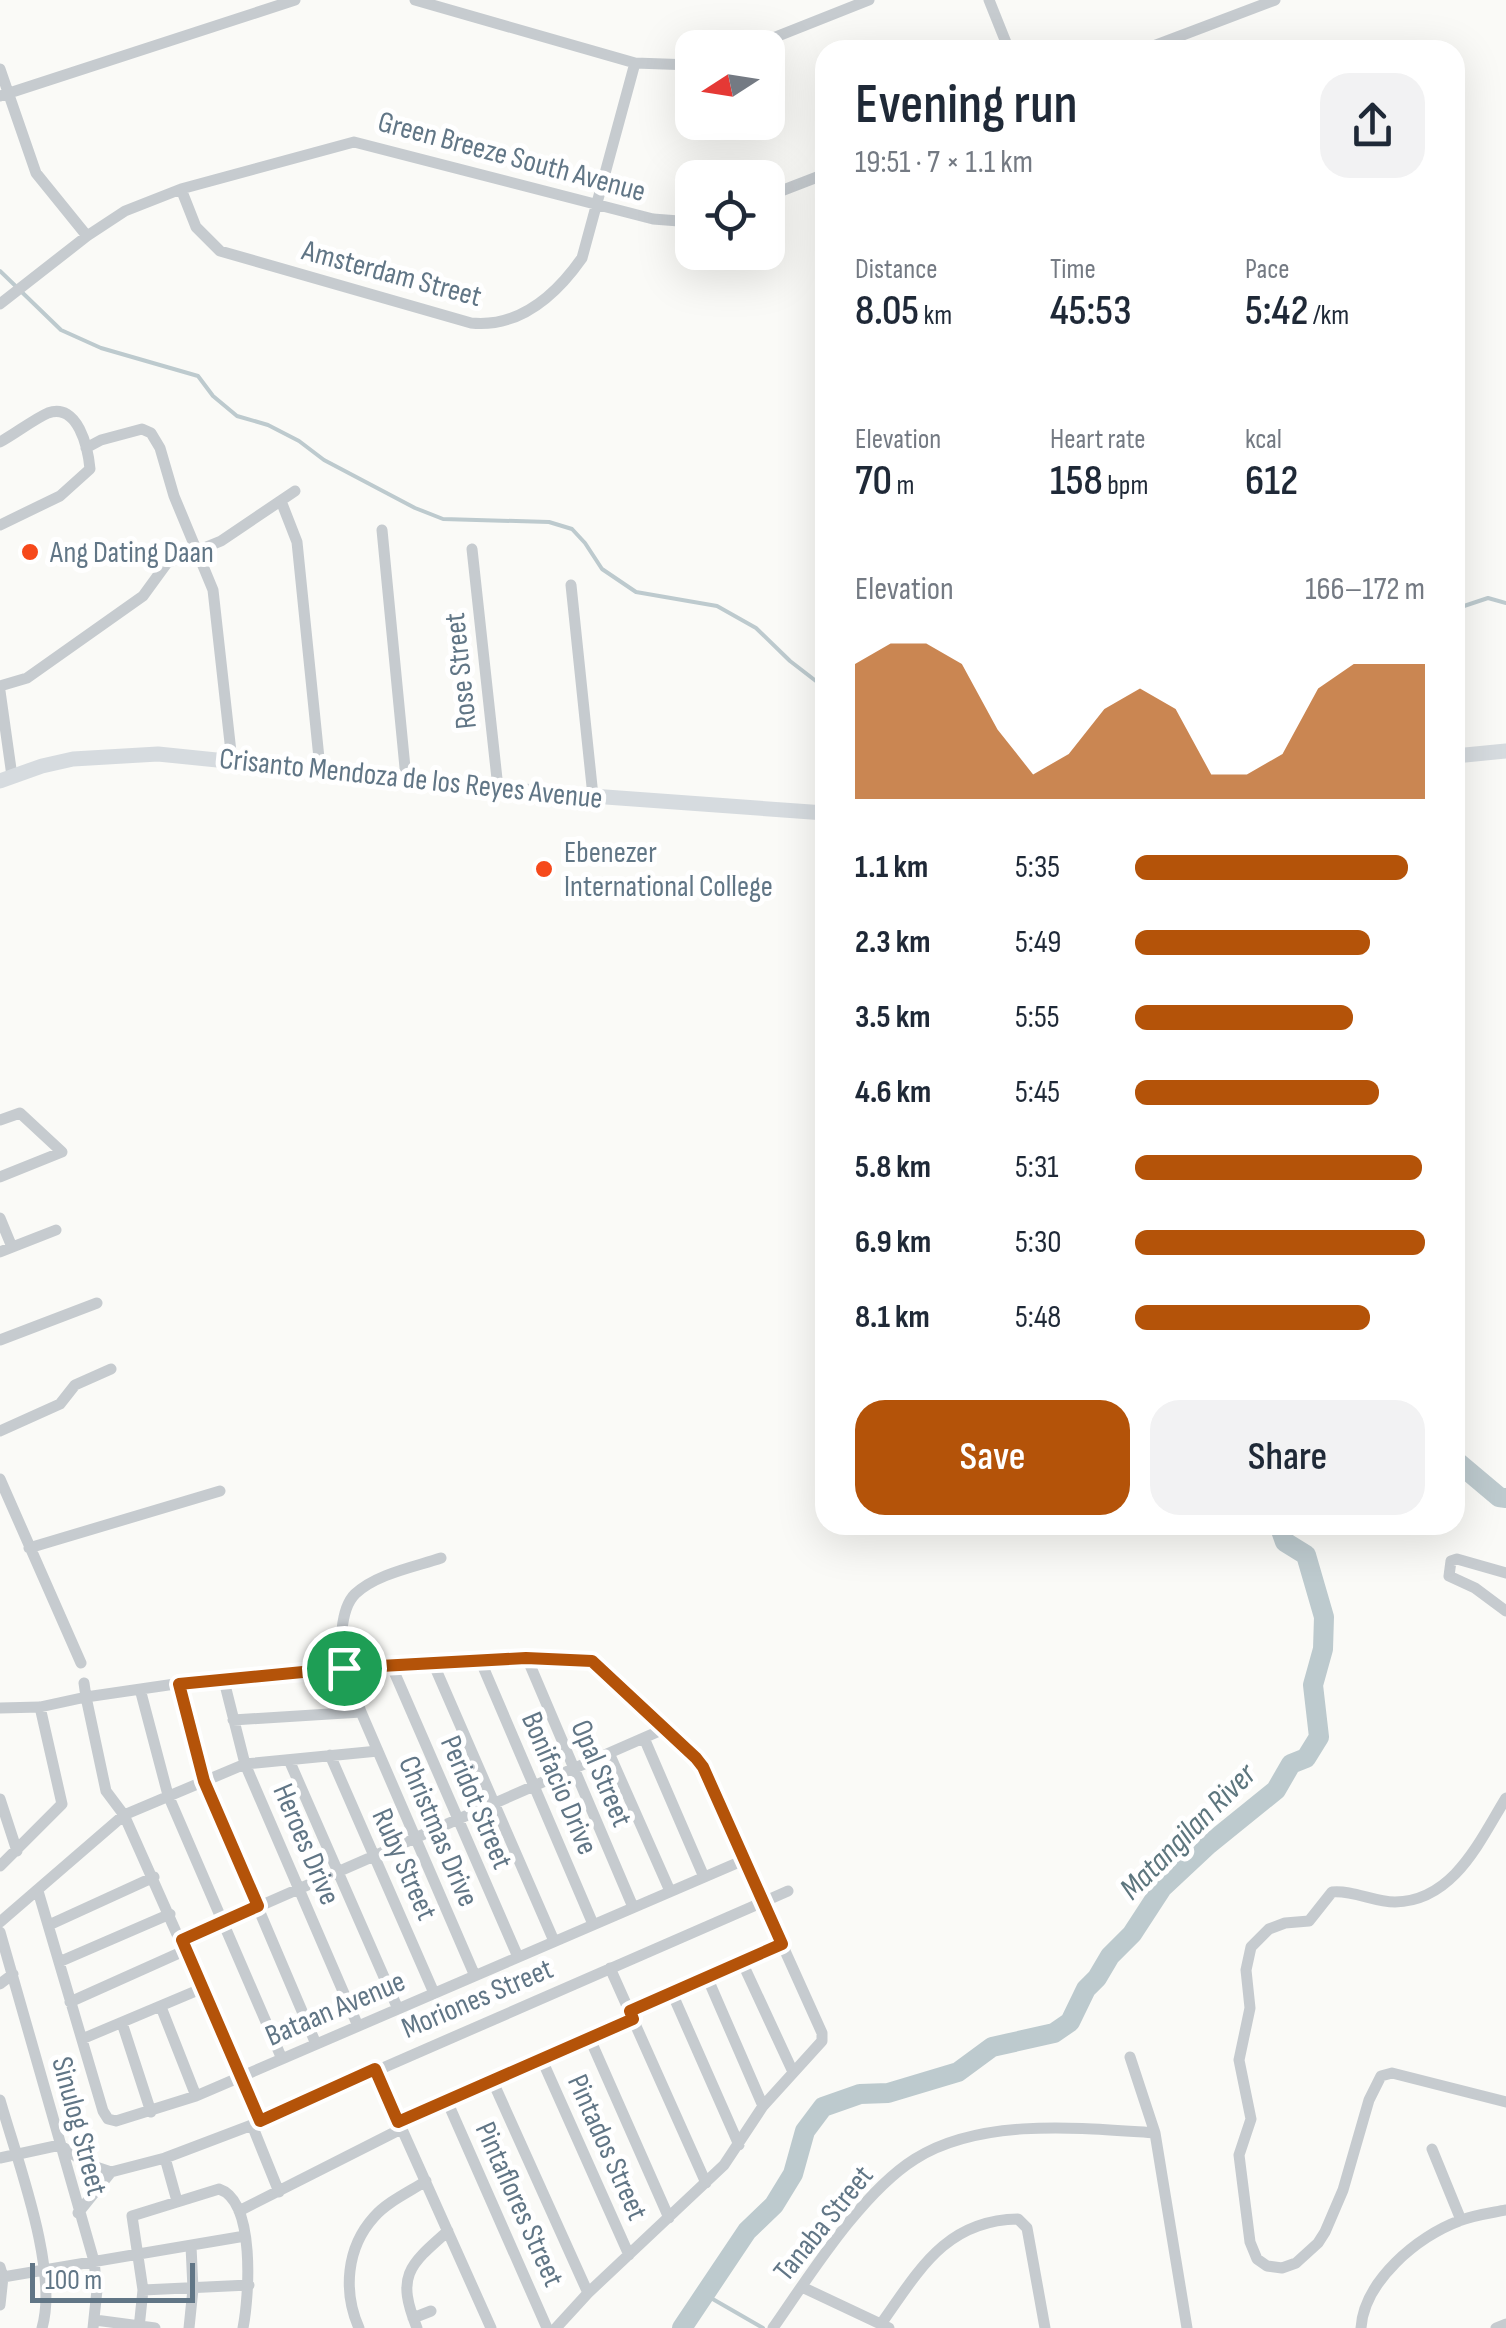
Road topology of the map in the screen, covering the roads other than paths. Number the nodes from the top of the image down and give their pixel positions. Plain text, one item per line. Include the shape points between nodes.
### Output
1 (294, 0) edge
2 (415, 0) edge
3 (869, 0) edge
4 (989, 0) edge
5 (1274, 0) edge
6 (785, 33) edge
7 (1005, 40) edge
8 (1169, 40) edge
9 (635, 63) junction
10 (675, 66) edge
11 (0, 69) edge
12 (4, 95) edge
13 (815, 178) edge
14 (181, 189) junction
15 (785, 189) edge
16 (596, 204) junction
17 (675, 221) edge
18 (87, 236) junction
19 (3, 302) edge
20 (0, 442) edge
21 (86, 448) junction
22 (295, 491) dead end
23 (281, 501) junction
24 (0, 525) edge
25 (382, 530) dead end
26 (472, 549) dead end
27 (196, 552) junction
28 (571, 585) dead end
29 (0, 689) edge
30 (1506, 751) edge
31 (1465, 755) edge
32 (232, 761) junction
33 (320, 768) junction
34 (406, 778) junction
35 (6, 779) edge
36 (498, 788) junction
37 (593, 796) junction
38 (815, 812) edge
39 (0, 1120) edge
40 (0, 1177) edge
41 (0, 1218) edge
42 (56, 1230) dead end
43 (6, 1250) edge
44 (97, 1303) dead end
45 (0, 1340) edge
46 (111, 1369) dead end
47 (0, 1431) edge
48 (0, 1479) edge
49 (220, 1491) dead end
50 (29, 1548) junction
51 (441, 1558) dead end
52 (1506, 1573) edge
53 (1506, 1611) edge
54 (526, 1658) junction
55 (82, 1662) dead end
56 (481, 1662) junction
57 (434, 1665) junction
58 (392, 1666) junction
59 (344, 1668) junction
60 (224, 1677) junction
61 (84, 1683) dead end
62 (179, 1684) junction
63 (140, 1688) junction
64 (86, 1697) junction
65 (40, 1707) junction
66 (0, 1708) edge
67 (361, 1712) junction
68 (233, 1720) junction
69 (664, 1729) junction
70 (644, 1738) junction
71 (378, 1752) junction
72 (610, 1753) junction
73 (330, 1756) junction
74 (289, 1760) junction
75 (245, 1764) junction
76 (573, 1770) junction
77 (204, 1781) junction
78 (533, 1786) junction
79 (168, 1796) junction
80 (1506, 1798) edge
81 (0, 1800) edge
82 (492, 1804) junction
83 (124, 1815) junction
84 (457, 1820) junction
85 (414, 1838) junction
86 (17, 1851) junction
87 (374, 1856) junction
88 (744, 1860) junction
89 (0, 1866) edge
90 (336, 1873) junction
91 (154, 1877) junction
92 (704, 1877) junction
93 (298, 1888) junction
94 (38, 1891) junction
95 (670, 1891) junction
96 (788, 1891) dead end
97 (763, 1902) junction
98 (0, 1904) edge
99 (258, 1906) junction
100 (633, 1907) junction
101 (170, 1914) junction
102 (222, 1922) junction
103 (593, 1924) junction
104 (48, 1925) junction
105 (2, 1928) edge
106 (554, 1941) junction
107 (782, 1944) junction
108 (184, 1945) junction
109 (518, 1957) junction
110 (59, 1962) junction
111 (742, 1962) junction
112 (610, 1968) junction
113 (14, 1974) junction
114 (475, 1976) junction
115 (707, 1977) junction
116 (0, 1984) edge
117 (203, 1988) junction
118 (672, 1992) junction
119 (434, 1993) junction
120 (70, 2002) junction
121 (160, 2006) junction
122 (398, 2009) junction
123 (632, 2015) junction
124 (122, 2023) junction
125 (358, 2026) junction
126 (590, 2038) junction
127 (82, 2039) junction
128 (316, 2044) junction
129 (1130, 2057) dead end
130 (282, 2059) junction
131 (542, 2060) junction
132 (375, 2069) junction
133 (792, 2072) junction
134 (240, 2076) junction
135 (493, 2082) junction
136 (196, 2096) junction
137 (0, 2100) edge
138 (447, 2100) junction
139 (1506, 2102) edge
140 (764, 2106) junction
141 (151, 2112) junction
142 (256, 2123) junction
143 (400, 2126) junction
144 (1155, 2133) junction
145 (60, 2145) junction
146 (739, 2145) junction
147 (1432, 2148) dead end
148 (16, 2155) junction
149 (0, 2158) edge
150 (165, 2158) junction
151 (111, 2172) junction
152 (426, 2181) junction
153 (706, 2183) junction
154 (279, 2192) junction
155 (177, 2202) junction
156 (240, 2210) junction
157 (1506, 2210) edge
158 (78, 2213) junction
159 (669, 2218) junction
160 (1462, 2220) junction
161 (448, 2231) junction
162 (245, 2236) junction
163 (191, 2246) junction
164 (138, 2253) junction
165 (629, 2255) junction
166 (94, 2261) junction
167 (46, 2268) junction
168 (1, 2272) edge
169 (249, 2286) junction
170 (802, 2287) junction
171 (194, 2289) junction
172 (143, 2290) junction
173 (588, 2292) junction
174 (0, 2306) edge
175 (432, 2310) dead end
176 (415, 2323) edge
177 (94, 2324) edge
178 (1506, 2324) edge
179 (775, 2326) edge
180 (885, 2326) edge
181 (140, 2327) edge
182 (42, 2328) edge
183 (155, 2328) edge
184 (189, 2328) edge
185 (243, 2328) edge
186 (359, 2328) edge
187 (491, 2328) edge
188 (547, 2328) edge
189 (556, 2328) edge
190 (1045, 2328) edge
191 (1187, 2328) edge
192 (1362, 2328) edge
193 (1496, 2328) edge

1 - 12 street
2 - 9 street
3 - 6 street
4 - 7 street
5 - 8 street
9 - 10 street
9 - 16 street, Amsterdam Street
11 - 12 street
12 - 18 street via 36,173
13 - 15 street
14 - 16 street, Green Breeze South Avenue via 365,142
14 - 16 street, Amsterdam Street via 196,227 220,251 492,325 517,317 564,283 582,258
14 - 18 street, Green Breeze South Avenue via 125,211
16 - 17 street, Green Breeze South Avenue
18 - 19 street, Green Breeze South Avenue
20 - 21 street via 58,411 76,421
21 - 24 street via 90,469 60,496
21 - 27 street via 148,429
22 - 23 street
23 - 27 street
23 - 33 street via 297,542
25 - 34 street
26 - 36 street, Rose Street
27 - 29 street via 168,563 143,596 27,678
27 - 32 street via 214,590
28 - 37 street
29 - 35 street
30 - 31 main road
32 - 33 main road, Crisanto Mendoza de los Reyes Avenue
32 - 35 main road, Crisanto Mendoza de los Reyes Avenue via 104,756
33 - 34 main road, Crisanto Mendoza de los Reyes Avenue
34 - 36 main road, Crisanto Mendoza de los Reyes Avenue
36 - 37 main road, Crisanto Mendoza de los Reyes Avenue
37 - 38 main road, Crisanto Mendoza de los Reyes Avenue
39 - 40 street via 20,1113 62,1152
41 - 43 street
42 - 43 street
44 - 45 street
46 - 47 street via 76,1385 60,1404
48 - 50 street
49 - 50 street
50 - 55 street
51 - 59 street, Christmas Drive via 370,1584 347,1604
52 - 53 street via 1457,1559 1448,1568 1449,1576
54 - 56 street
54 - 69 street via 592,1661
54 - 76 street, Opal Street
56 - 57 street
56 - 78 street, Bonifacio Drive
57 - 58 street
57 - 82 street
58 - 59 street
58 - 84 street, Peridot Street
59 - 60 street
59 - 67 street, Christmas Drive
60 - 62 street
60 - 68 street, Heroes Drive
61 - 64 street
62 - 63 street
62 - 77 street
63 - 64 street
63 - 79 street
64 - 65 street
64 - 83 street via 106,1791
65 - 66 street
65 - 86 street via 62,1804
67 - 68 street
67 - 71 street, Christmas Drive
68 - 75 street, Heroes Drive
69 - 70 street
69 - 88 street via 703,1767
70 - 72 street
70 - 92 street
71 - 73 street
71 - 85 street, Christmas Drive
72 - 76 street
72 - 95 street
73 - 74 street
73 - 87 street, Ruby Street
74 - 75 street
74 - 90 street
75 - 77 street
75 - 93 street, Heroes Drive
76 - 78 street
76 - 100 street, Opal Street
77 - 79 street
77 - 99 street
78 - 82 street
78 - 103 street, Bonifacio Drive
79 - 83 street
79 - 102 street
80 - 139 street via 1461,1869 1426,1893 1390,1902 1332,1892 1309,1921 1276,1926 1251,1947 1240,2060 1251,2119 1239,2155 1253,2252 1266,2266 1282,2268 1318,2243 1382,2076
81 - 86 street
82 - 84 street
82 - 106 street
83 - 91 street
83 - 94 street
84 - 85 street
84 - 109 street, Peridot Street
85 - 87 street
85 - 114 street, Christmas Drive
86 - 89 street
87 - 90 street
87 - 119 street, Ruby Street
88 - 92 street, Bataan Avenue
88 - 97 street
90 - 93 street
90 - 122 street
91 - 101 street
91 - 104 street
92 - 95 street, Bataan Avenue
93 - 99 street
93 - 125 street, Heroes Drive
94 - 104 street, Bataan Avenue
94 - 105 street
95 - 100 street, Bataan Avenue
96 - 97 street, Moriones Street
97 - 107 street
97 - 112 street, Moriones Street
98 - 105 street, Sinulog Street
99 - 102 street
99 - 128 street
100 - 103 street, Bataan Avenue
101 - 108 street
101 - 110 street
102 - 108 street
102 - 130 street
103 - 106 street, Bataan Avenue
104 - 110 street, Bataan Avenue
105 - 113 street, Sinulog Street
106 - 109 street, Bataan Avenue
107 - 111 street
107 - 133 street via 822,2033 817,2050
108 - 117 street
108 - 120 street
109 - 114 street, Bataan Avenue
110 - 120 street, Bataan Avenue
111 - 115 street
111 - 133 street
112 - 123 street
112 - 132 street, Moriones Street
113 - 116 street
113 - 145 street, Sinulog Street
114 - 119 street, Bataan Avenue
115 - 118 street
115 - 140 street
117 - 121 street
117 - 134 street
118 - 123 street
118 - 146 street
119 - 122 street, Bataan Avenue
120 - 127 street, Bataan Avenue
121 - 124 street
121 - 136 street
122 - 125 street, Bataan Avenue
123 - 126 street
123 - 153 street
124 - 127 street
124 - 141 street
125 - 128 street, Bataan Avenue
126 - 131 street
126 - 159 street
127 - 141 street, Bataan Avenue via 108,2119
128 - 130 street, Bataan Avenue
129 - 144 street
130 - 134 street, Bataan Avenue
131 - 135 street
131 - 165 street, Pintados Street
132 - 142 street, Moriones Street
132 - 143 street
133 - 140 street
134 - 136 street, Bataan Avenue
134 - 142 street
135 - 138 street
135 - 173 street
136 - 141 street, Bataan Avenue
137 - 148 street
138 - 143 street
138 - 188 street, Pintaflores Street
140 - 146 street
142 - 150 street, Moriones Street
142 - 154 street
143 - 152 street
143 - 154 street
144 - 170 street, Tanaba Street via 1020,2130 918,2156 870,2197
144 - 191 street
145 - 148 street
145 - 151 street
145 - 158 street, Sinulog Street
146 - 153 street
147 - 160 street
148 - 149 street
148 - 167 street
150 - 151 street, Moriones Street
150 - 155 street
151 - 158 street
152 - 161 street
152 - 186 street via 374,2217 362,2234 348,2280
153 - 159 street
154 - 156 street
155 - 156 street via 219,2189
155 - 164 street via 132,2216
156 - 162 street
157 - 160 street
158 - 166 street, Sinulog Street
159 - 165 street
160 - 192 street via 1396,2264 1374,2290
161 - 176 street via 423,2253 405,2284
161 - 187 street
162 - 163 street
162 - 169 street
163 - 164 street
163 - 171 street
164 - 166 street
164 - 172 street
165 - 173 street
166 - 167 street
166 - 177 street, Sinulog Street
167 - 168 street
167 - 182 street
168 - 174 street
169 - 171 street
169 - 185 street
170 - 179 street, Tanaba Street
170 - 180 street
171 - 172 street
171 - 184 street
172 - 181 street
173 - 189 street
175 - 176 street
177 - 181 street
178 - 193 street
180 - 190 street via 932,2253 995,2219 1018,2219 1027,2228
181 - 183 street

